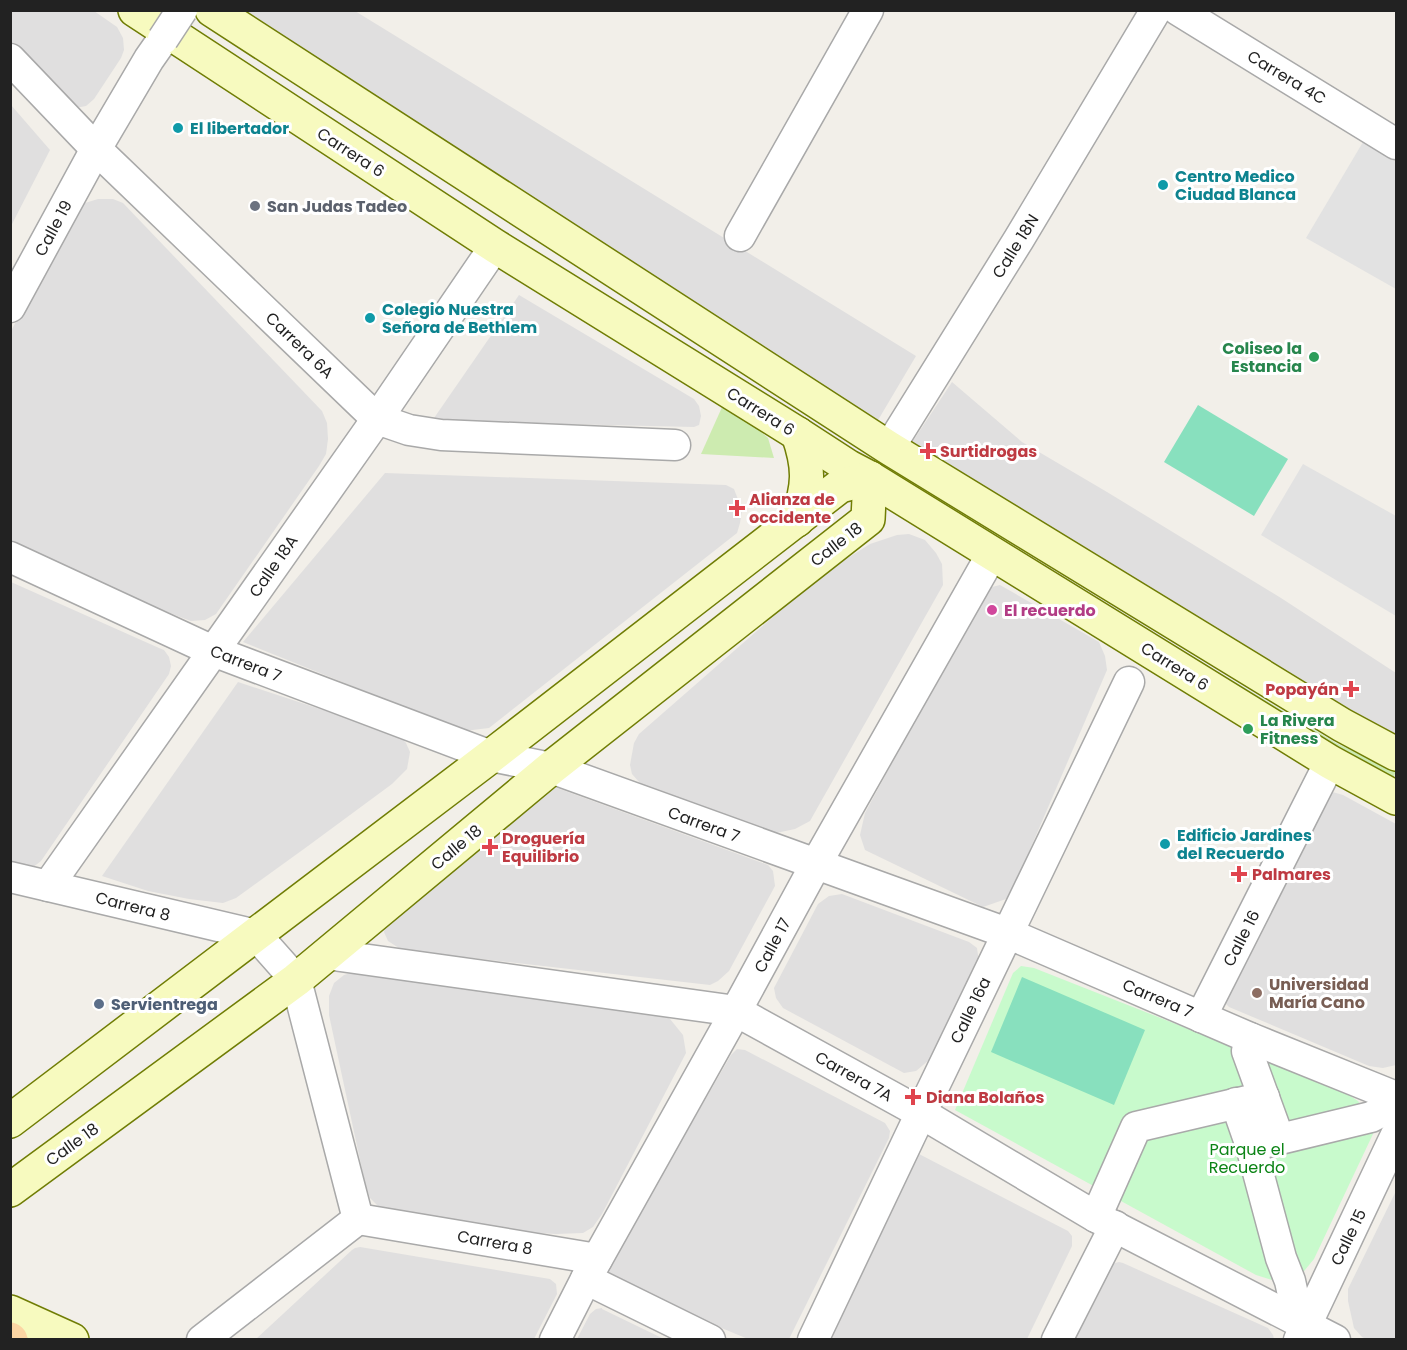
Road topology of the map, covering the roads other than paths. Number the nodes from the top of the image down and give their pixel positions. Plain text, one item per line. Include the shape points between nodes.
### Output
1 (135, 10) edge
2 (182, 10) edge
3 (212, 10) edge
4 (868, 10) edge
5 (1156, 10) edge
6 (1178, 10) edge
7 (10, 59) edge
8 (1396, 144) edge
9 (96, 149) junction
10 (740, 236) dead end
11 (495, 246) junction
12 (10, 307) edge
13 (377, 419) junction
14 (798, 434) junction
15 (675, 445) dead end
16 (889, 447) junction
17 (870, 478) junction
18 (796, 520) junction
19 (992, 554) junction
20 (10, 557) edge
21 (213, 651) junction
22 (1129, 682) dead end
23 (1396, 754) edge
24 (491, 756) junction
25 (1330, 762) junction
26 (551, 768) junction
27 (1396, 798) edge
28 (816, 864) junction
29 (10, 877) edge
30 (48, 886) junction
31 (1007, 933) junction
32 (256, 935) junction
33 (326, 954) junction
34 (296, 980) junction
35 (736, 1011) junction
36 (1201, 1017) junction
37 (1250, 1038) junction
38 (1396, 1097) edge
39 (1250, 1100) junction
40 (1396, 1104) edge
41 (921, 1113) junction
42 (10, 1120) edge
43 (1396, 1135) edge
44 (1265, 1143) junction
45 (10, 1190) edge
46 (358, 1219) junction
47 (1106, 1221) junction
48 (591, 1269) junction
49 (10, 1312) edge
50 (1301, 1329) edge
51 (72, 1340) edge
52 (202, 1340) edge
53 (555, 1340) edge
54 (710, 1340) edge
55 (813, 1340) edge
56 (1057, 1340) edge
57 (1335, 1340) edge

1 - 11 main road, Carrera 6
2 - 9 street, Calle 19, bridge
3 - 16 main road
4 - 10 street
5 - 16 street, Calle 18N
6 - 8 street, Carrera 4C
7 - 9 street, Carrera 6A
9 - 12 street, Calle 19
9 - 13 street, Carrera 6A
11 - 13 street, Calle 18A
11 - 14 main road, Carrera 6
13 - 15 street, Carrera 6A via 441,435
13 - 21 street, Calle 18A
14 - 17 main road, Carrera 6
14 - 18 main road via 807,477
16 - 17 main road, Calle 18N
16 - 23 main road via 1342,725
17 - 18 main road via 840,486
17 - 19 main road, Carrera 6
17 - 26 main road, Calle 18 via 868,519
18 - 24 main road
19 - 25 main road, Carrera 6
19 - 28 street, Calle 17
20 - 21 street, Carrera 7
21 - 24 street, Carrera 7
21 - 30 street, Calle 18A
22 - 31 street, Calle 16a
24 - 26 street, Carrera 7
24 - 32 main road
25 - 27 main road, Carrera 6
25 - 36 street, Calle 16
26 - 28 street, Carrera 7
26 - 33 main road, Calle 18
28 - 31 street, Carrera 7
28 - 35 street, Calle 17
29 - 30 street, Carrera 8
30 - 32 street, Carrera 8
31 - 36 street, Carrera 7
31 - 41 street, Calle 16a
32 - 34 street
32 - 42 main road
33 - 34 main road, Calle 18
33 - 35 street, Carrera 7A
34 - 45 main road, Calle 18
34 - 46 street
35 - 41 street, Carrera 7A
35 - 48 street, Calle 17
36 - 37 street, Carrera 7
37 - 38 street, Carrera 7
37 - 39 street via 1246,1052
39 - 44 street
39 - 47 street via 1136,1127
40 - 44 street via 1371,1117
41 - 47 street, Carrera 7A
41 - 55 street, Calle 16a
43 - 50 street, Calle 15
44 - 50 street via 1281,1258
46 - 48 street, Carrera 8
46 - 52 street
47 - 50 street, Carrera 7A
47 - 56 street
48 - 53 street, Calle 17
48 - 54 street, Carrera 8
49 - 51 main road
50 - 57 street, Carrera 7A

